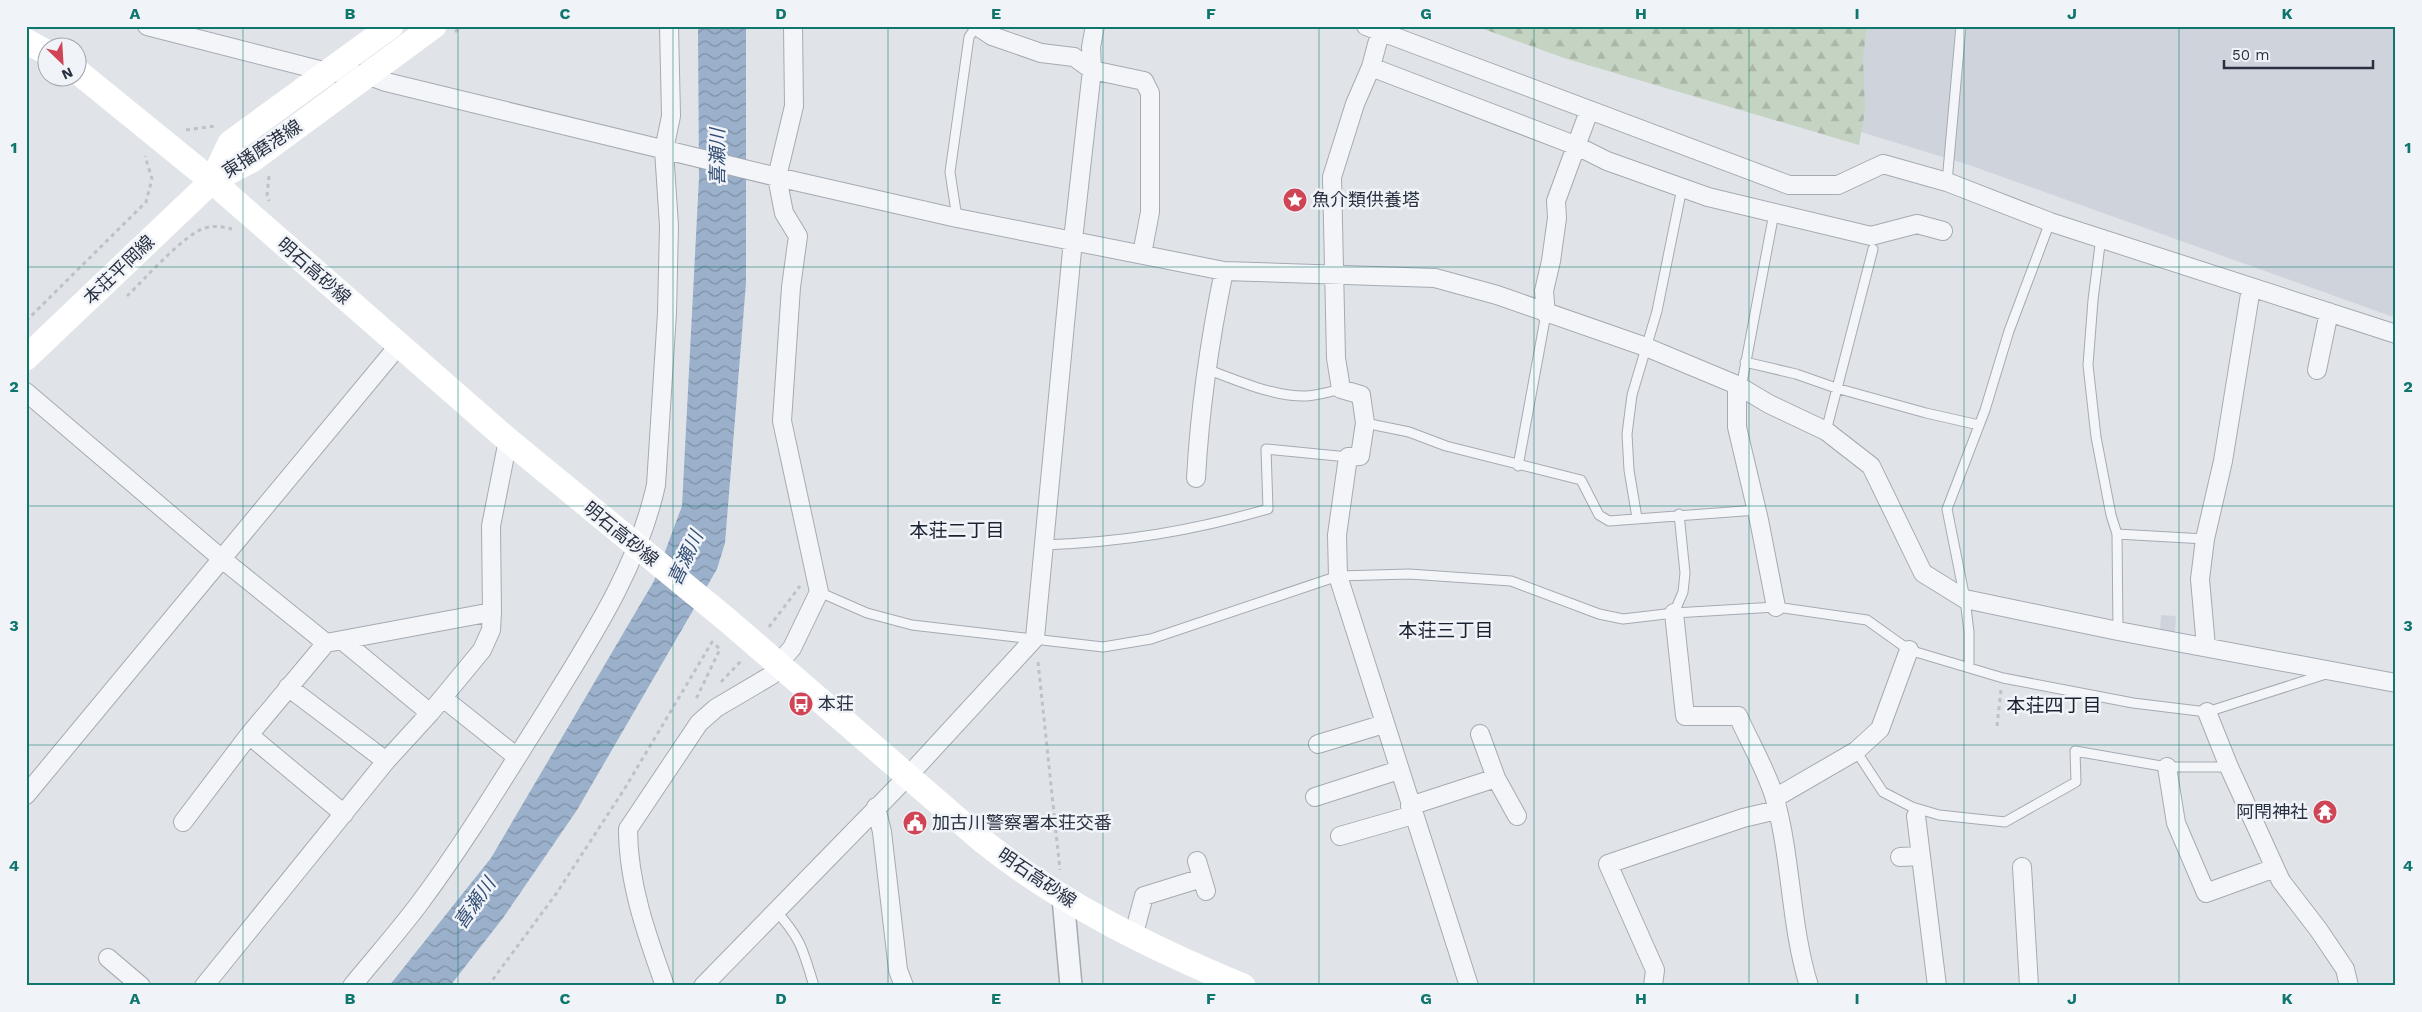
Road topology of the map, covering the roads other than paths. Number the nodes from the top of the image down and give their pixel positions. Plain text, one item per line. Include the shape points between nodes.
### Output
1 (147, 26) edge
2 (391, 26) edge
3 (434, 26) edge
4 (669, 26) edge
5 (793, 26) edge
6 (1096, 26) edge
7 (1961, 26) edge
8 (977, 27) edge
9 (1373, 29) edge
10 (26, 41) edge
11 (38, 48) edge
12 (1371, 67) junction
13 (1092, 70) junction
14 (327, 72) junction
15 (367, 75) junction
16 (88, 80) edge
17 (1589, 111) junction
18 (1577, 146) junction
19 (664, 150) junction
20 (777, 177) junction
21 (212, 181) junction
22 (1947, 182) junction
23 (1682, 188) junction
24 (1774, 213) junction
25 (957, 218) junction
26 (2050, 222) junction
27 (1943, 231) dead end
28 (2101, 237) junction
29 (1073, 240) junction
30 (1873, 249) dead end
31 (1142, 254) junction
32 (1224, 271) junction
33 (1333, 275) junction
34 (2251, 288) junction
35 (2329, 312) junction
36 (1546, 314) junction
37 (2396, 334) edge
38 (399, 345) junction
39 (1646, 347) junction
40 (26, 358) edge
41 (1746, 362) junction
42 (1206, 369) junction
43 (2317, 370) dead end
44 (1739, 387) junction
45 (1836, 388) junction
46 (1341, 390) junction
47 (26, 392) edge
48 (1365, 423) junction
49 (1979, 424) junction
50 (1826, 430) junction
51 (508, 440) junction
52 (1348, 458) junction
53 (1518, 466) junction
54 (1196, 478) dead end
55 (1756, 510) junction
56 (1678, 514) junction
57 (1638, 518) junction
58 (2117, 534) junction
59 (2205, 539) junction
60 (1044, 545) junction
61 (639, 548) junction
62 (222, 559) junction
63 (1338, 576) junction
64 (819, 592) junction
65 (1964, 599) junction
66 (1776, 606) junction
67 (492, 612) junction
68 (1674, 613) junction
69 (2118, 631) junction
70 (1036, 638) junction
71 (335, 642) junction
72 (2206, 647) junction
73 (1909, 650) junction
74 (778, 664) junction
75 (1969, 668) junction
76 (2334, 672) junction
77 (2396, 683) edge
78 (288, 687) junction
79 (443, 698) junction
80 (2207, 712) junction
81 (430, 713) junction
82 (1384, 724) junction
83 (1480, 734) dead end
84 (249, 735) junction
85 (1318, 744) dead end
86 (1856, 751) junction
87 (517, 757) junction
88 (386, 761) junction
89 (2167, 767) junction
90 (2229, 767) junction
91 (1399, 770) junction
92 (909, 775) junction
93 (1496, 778) junction
94 (26, 795) edge
95 (1315, 797) dead end
96 (1776, 804) junction
97 (876, 807) junction
98 (1412, 811) junction
99 (344, 814) junction
100 (1517, 816) dead end
101 (1916, 816) dead end
102 (183, 822) dead end
103 (1340, 836) dead end
104 (1921, 856) junction
105 (1900, 857) dead end
106 (1197, 861) dead end
107 (2022, 867) dead end
108 (2275, 868) junction
109 (1063, 898) junction
110 (775, 910) junction
111 (1133, 937) junction
112 (108, 958) dead end
113 (142, 986) edge
114 (204, 986) edge
115 (352, 986) edge
116 (665, 986) edge
117 (703, 986) edge
118 (814, 986) edge
119 (904, 986) edge
120 (1071, 986) edge
121 (1243, 986) edge
122 (1469, 986) edge
123 (1652, 986) edge
124 (1809, 986) edge
125 (1938, 986) edge
126 (2028, 986) edge
127 (2349, 986) edge

1 - 14 street
2 - 14 main road, 東播磨港線
3 - 15 main road, 東播磨港線
4 - 19 street via 671,116
5 - 20 street via 794,106
6 - 13 street via 1091,47
7 - 22 lane
8 - 13 street via 992,36 1040,53 1074,57
8 - 25 lane via 969,37 950,172
9 - 12 street
9 - 17 street
10 - 11 main road
12 - 18 street
12 - 33 street via 1354,104 1332,177
13 - 29 street
13 - 31 street via 1144,81 1150,93 1150,212
14 - 15 street
14 - 21 main road, 東播磨港線 via 230,143
15 - 19 street
15 - 21 main road, 東播磨港線 via 252,160
16 - 21 main road, 明石高砂線
17 - 18 street
17 - 22 street via 1789,185 1838,184 1883,164
18 - 23 street via 1607,161
18 - 36 street via 1556,201 1557,218 1544,291
19 - 20 street
19 - 61 street via 669,226 667,313 656,485
20 - 25 street
20 - 64 street via 784,213 798,236 790,288 782,421
21 - 38 main road, 明石高砂線
21 - 40 main road, 本荘平岡線
22 - 26 street
23 - 24 street
23 - 39 lane via 1657,311
24 - 27 street via 1871,236 1917,224
24 - 41 lane
25 - 29 street
26 - 28 street
26 - 49 lane via 2009,331
28 - 34 street
28 - 58 lane via 2092,300 2088,365 2096,437
29 - 31 street
29 - 60 street
30 - 45 lane
31 - 32 street
32 - 33 street
32 - 42 street
33 - 36 street via 1435,278 1497,295
33 - 46 street via 1336,358
34 - 35 street
34 - 59 street via 2223,461
35 - 37 street
35 - 43 street
36 - 39 street
36 - 53 lane
38 - 51 main road, 明石高砂線
38 - 62 street
39 - 44 street
39 - 57 lane via 1632,395 1627,434 1629,470
41 - 44 lane
41 - 45 lane
42 - 46 lane via 1296,395
42 - 54 street
44 - 50 street
44 - 55 street via 1737,427
45 - 49 lane
45 - 50 lane
46 - 48 street via 1361,395
47 - 62 street
48 - 52 street via 1360,456
48 - 53 lane via 1409,432
49 - 65 lane via 1947,509
50 - 65 street via 1871,466 1923,572
51 - 61 main road, 明石高砂線
51 - 67 street via 491,526
52 - 60 lane via 1266,449 1268,509 1174,533
52 - 63 street via 1337,535
53 - 57 lane via 1581,480 1599,515 1609,521
55 - 56 lane
55 - 66 street
56 - 57 lane
56 - 68 lane via 1685,573 1683,592
58 - 59 lane
58 - 69 lane
59 - 72 street via 2200,579
60 - 70 street
61 - 74 main road, 明石高砂線
61 - 87 street via 595,631
62 - 71 street
62 - 94 street
63 - 68 lane via 1409,574 1511,581 1599,614 1623,619
63 - 70 lane via 1151,639 1103,647
63 - 82 street
64 - 70 lane via 867,613 912,625
64 - 74 street via 792,648
65 - 69 street
65 - 75 lane via 1969,632
66 - 68 lane
66 - 73 lane via 1866,620
67 - 71 street
67 - 79 street via 490,630 482,650
68 - 96 street via 1684,716 1738,716
69 - 72 street
70 - 92 street
71 - 78 street
71 - 81 street
72 - 76 street
73 - 75 lane
73 - 86 street via 1880,729
74 - 92 main road, 明石高砂線
74 - 116 street via 772,675 716,708 699,723 628,829 641,915
75 - 80 lane via 2003,678 2133,703
76 - 77 street
76 - 80 lane
78 - 84 street
78 - 88 street
79 - 81 street
79 - 87 street
80 - 90 street
81 - 88 street
82 - 85 street
82 - 91 street
83 - 93 street
84 - 99 street
84 - 102 street
86 - 89 lane via 1883,792 1912,807 1940,815 2005,822 2076,782 2075,751
86 - 96 street
87 - 115 street via 419,905
88 - 99 street
89 - 90 lane
89 - 108 street via 2176,823 2206,894
90 - 108 street
91 - 95 street
91 - 98 street
92 - 97 street
92 - 109 main road, 明石高砂線 via 1024,874
93 - 98 street
93 - 100 street
96 - 123 street via 1608,864 1655,970
96 - 124 street via 1792,885 1795,931
97 - 110 street
97 - 119 street via 882,832 898,970
98 - 103 street
98 - 122 street
99 - 114 street
101 - 104 street
104 - 105 street
104 - 125 street
106 - 111 street via 1204,885 1144,896
107 - 126 street
108 - 127 street via 2281,881 2345,968
109 - 111 main road, 明石高砂線
109 - 120 street
110 - 117 street
110 - 118 lane via 801,942
111 - 121 main road, 明石高砂線
112 - 113 street

